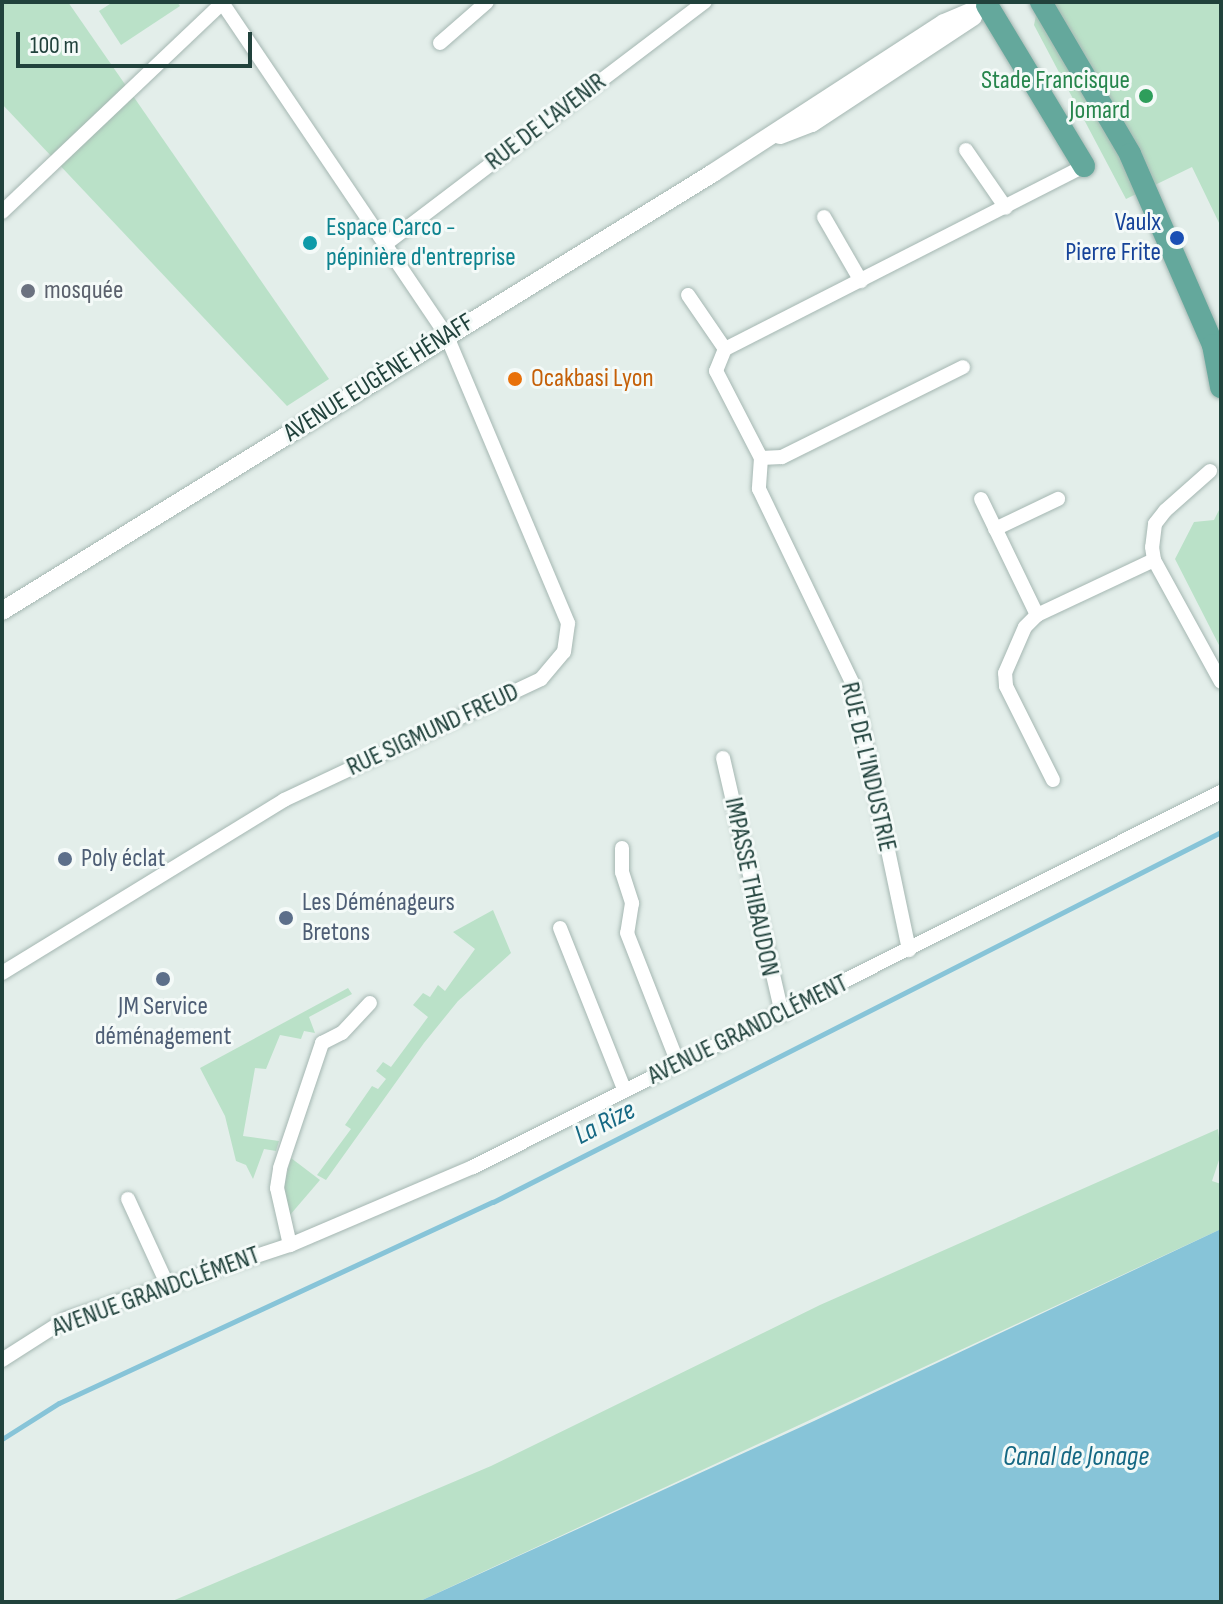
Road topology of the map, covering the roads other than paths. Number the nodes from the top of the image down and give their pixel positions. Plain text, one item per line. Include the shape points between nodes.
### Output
1 (222, 2) edge
2 (487, 2) edge
3 (705, 2) edge
4 (1041, 2) edge
5 (990, 4) edge
6 (440, 43) dead end
7 (966, 150) dead end
8 (1084, 166) joint
9 (1006, 208) junction
10 (2, 212) edge
11 (824, 217) dead end
12 (387, 243) junction
13 (861, 281) junction
14 (688, 295) dead end
15 (447, 336) junction
16 (725, 349) junction
17 (963, 367) dead end
18 (1221, 387) edge
19 (761, 458) junction
20 (1210, 471) dead end
21 (981, 499) dead end
22 (1058, 499) dead end
23 (995, 529) junction
24 (1154, 560) junction
25 (2, 611) edge
26 (1037, 615) junction
27 (1221, 682) edge
28 (723, 758) dead end
29 (1053, 780) dead end
30 (1221, 792) edge
31 (622, 848) dead end
32 (560, 928) dead end
33 (909, 950) junction
34 (2, 973) edge
35 (370, 1003) dead end
36 (782, 1014) junction
37 (678, 1063) junction
38 (625, 1091) junction
39 (128, 1199) dead end
40 (290, 1245) junction
41 (168, 1286) junction
42 (2, 1360) edge

1 - 10 street
1 - 12 street, RUE SIGMUND FREUD
2 - 6 street
3 - 12 street, RUE DE L'AVENIR
4 - 18 main road via 1130,154 1213,345
5 - 8 main road
5 - 15 main road, AVENUE EUGÈNE HÉNAFF via 944,23
7 - 9 street
8 - 9 street
9 - 13 street
11 - 13 street
12 - 15 street, RUE SIGMUND FREUD
13 - 16 street
14 - 16 street
15 - 25 main road, AVENUE EUGÈNE HÉNAFF
15 - 34 street, RUE SIGMUND FREUD via 568,623 564,652 541,679 284,800
16 - 19 street via 716,371
17 - 19 street via 782,457
19 - 33 street, RUE DE L'INDUSTRIE via 759,489 853,684
20 - 24 street via 1180,492 1155,524
21 - 23 street
22 - 23 street
23 - 26 street
24 - 26 street
24 - 27 street
26 - 29 street via 1025,627 1005,673 1006,686
28 - 36 street, IMPASSE THIBAUDON
30 - 33 street, AVENUE GRANDCLÉMENT
31 - 37 street via 622,872 632,903 627,933
32 - 38 street
33 - 36 street, AVENUE GRANDCLÉMENT
35 - 40 street via 342,1033 322,1043 289,1140 277,1188
36 - 37 street, AVENUE GRANDCLÉMENT
37 - 38 street, AVENUE GRANDCLÉMENT
38 - 40 street, AVENUE GRANDCLÉMENT via 473,1167
39 - 41 street
40 - 41 street, AVENUE GRANDCLÉMENT
41 - 42 street, AVENUE GRANDCLÉMENT via 66,1319

